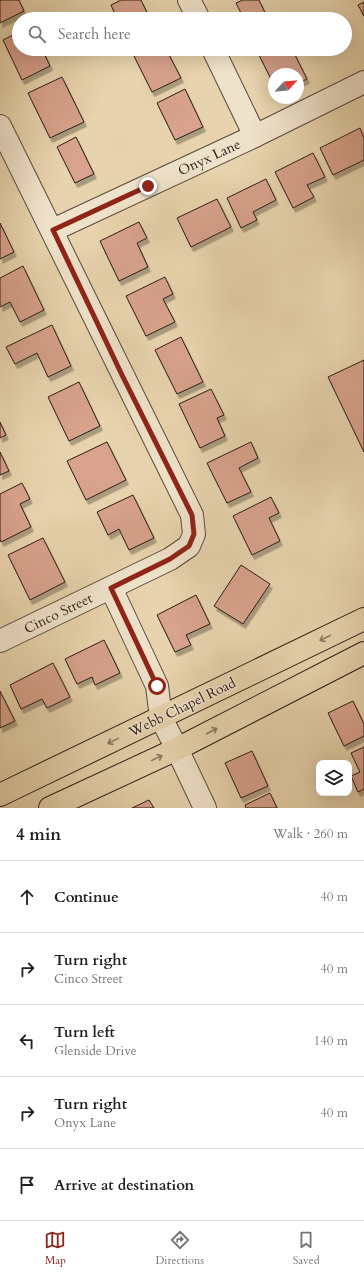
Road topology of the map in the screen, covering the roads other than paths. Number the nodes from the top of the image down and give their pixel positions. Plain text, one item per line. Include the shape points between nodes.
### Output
1 (189, 0) edge
2 (195, 12) edge
3 (216, 56) edge
4 (364, 82) edge
5 (0, 126) edge
6 (255, 136) junction
7 (53, 230) junction
8 (111, 588) junction
9 (363, 624) edge
10 (3, 633) edge
11 (364, 654) edge
12 (161, 718) junction
13 (177, 749) junction
14 (0, 795) edge
15 (50, 808) edge
16 (205, 808) edge

1 - 2 street
3 - 6 street
4 - 6 street, Onyx Lane
5 - 7 street
6 - 7 street, Onyx Lane
7 - 8 street, Cinco Street via 192,515 194,534 189,546 170,559
8 - 10 street, Cinco Street
8 - 12 street via 157,686
9 -> 12 main road, Webb Chapel Road
13 -> 11 main road
12 - 13 street
12 -> 14 main road, Webb Chapel Road
15 -> 13 main road
13 - 16 street

